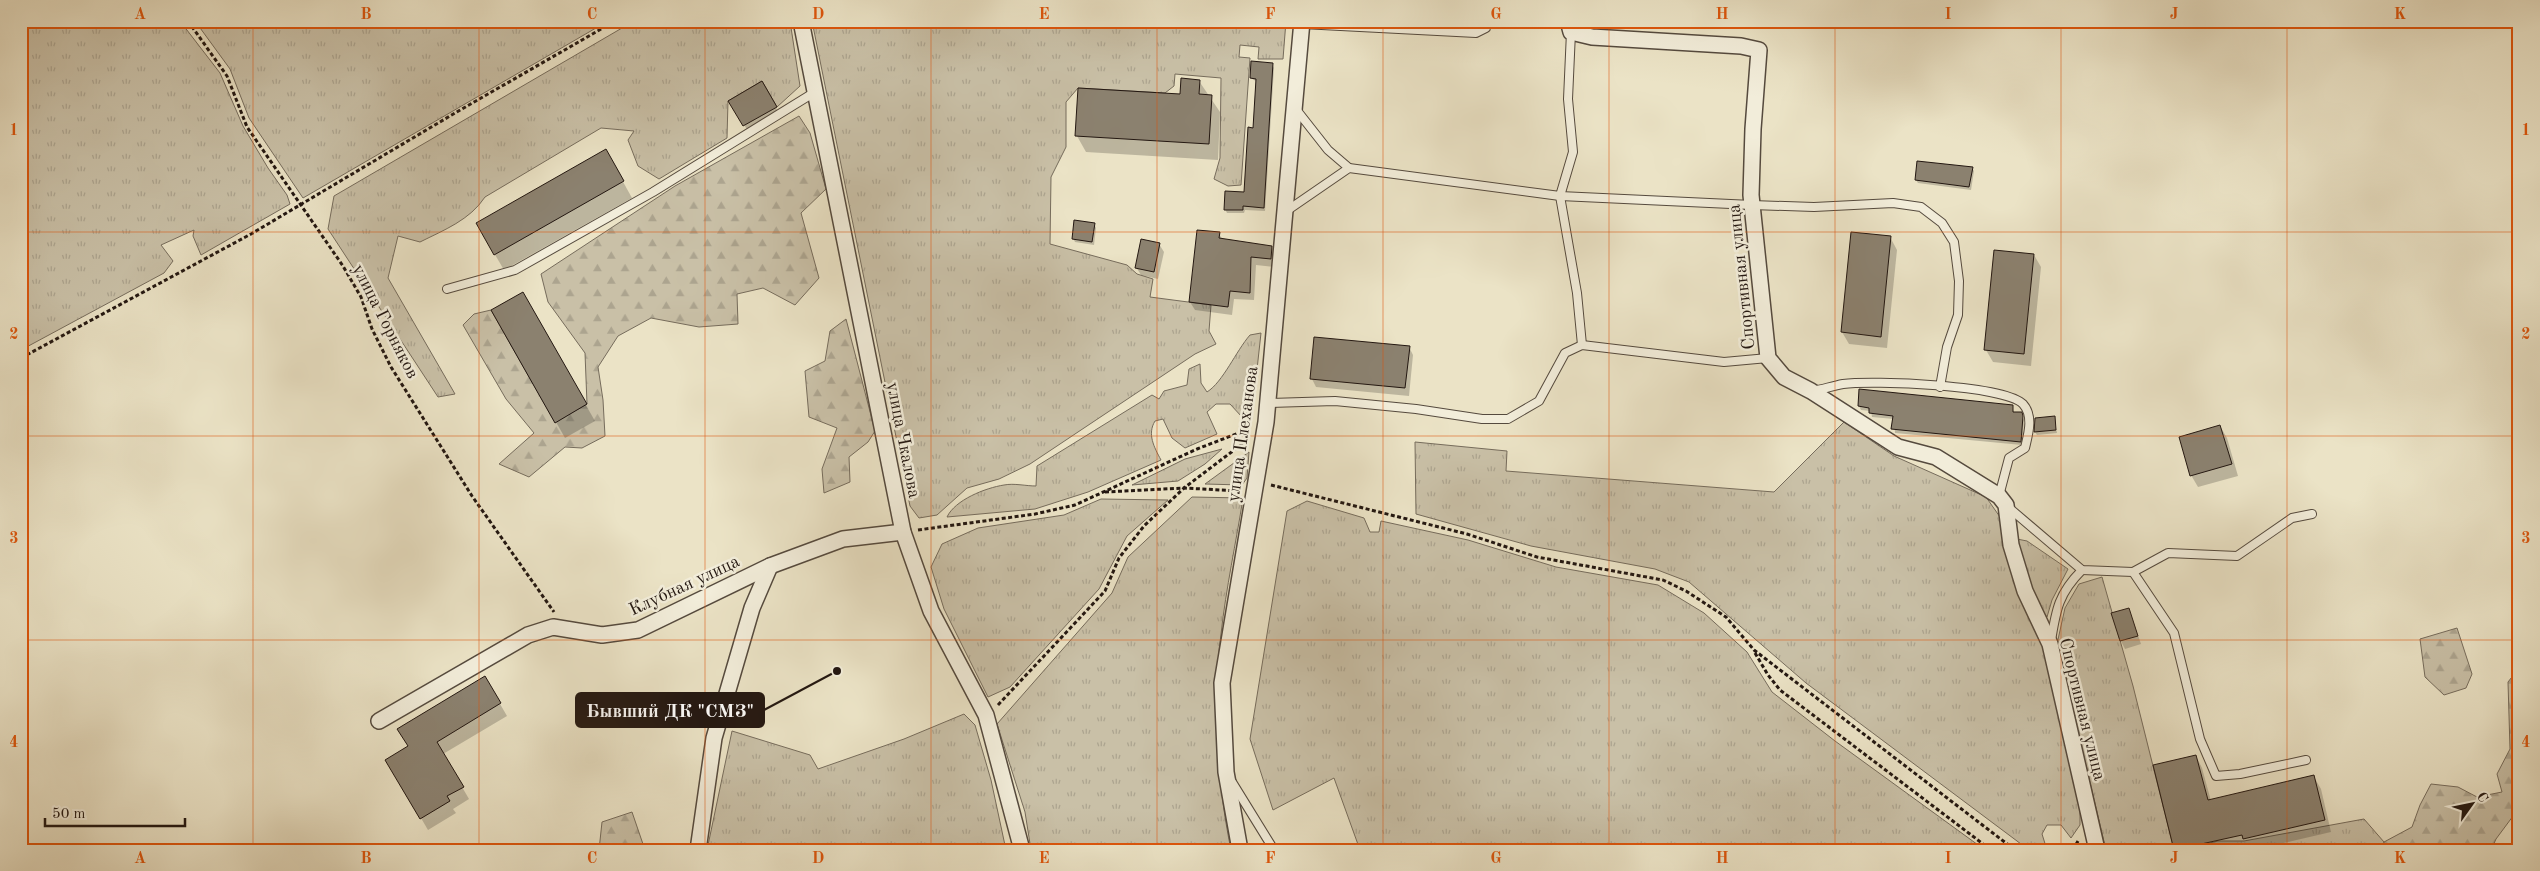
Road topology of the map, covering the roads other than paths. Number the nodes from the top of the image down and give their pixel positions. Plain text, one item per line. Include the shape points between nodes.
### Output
1 (801, 21) edge
2 (1486, 21) edge
3 (1302, 23) edge
4 (1570, 27) edge
5 (815, 92) junction
6 (1294, 106) junction
7 (1349, 168) junction
8 (1560, 196) junction
9 (1752, 205) junction
10 (1285, 212) junction
11 (447, 289) dead end
12 (1582, 345) junction
13 (1768, 358) junction
14 (1940, 386) junction
15 (1811, 391) junction
16 (1268, 403) junction
17 (2003, 500) junction
18 (2312, 514) dead end
19 (903, 532) junction
20 (770, 566) junction
21 (2082, 570) junction
22 (2132, 572) junction
23 (2050, 644) junction
24 (379, 721) dead end
25 (2306, 760) dead end
26 (1226, 772) junction
27 (698, 850) edge
28 (1022, 850) edge
29 (1240, 850) edge
30 (1274, 850) edge
31 (2097, 850) edge

1 - 5 street, улица Чкалова
2 - 3 lane via 1486,28 1476,33
3 - 6 street, улица Плеханова
4 - 8 lane via 1568,99 1574,152
4 - 9 street, Спортивная улица via 1592,37 1741,46 1759,50 1752,129
5 - 11 lane via 653,192 514,270
5 - 19 street, улица Чкалова
6 - 7 lane via 1328,150
6 - 10 street, улица Плеханова
7 - 8 lane
7 - 10 lane
8 - 9 lane
8 - 12 lane via 1577,293
9 - 13 street, Спортивная улица
9 - 14 lane via 1814,207 1893,203 1921,207 1942,223 1954,242 1959,281 1958,315 1947,346
10 - 16 street, улица Плеханова
12 - 13 lane via 1724,362
12 - 16 lane via 1566,352 1539,401 1508,420 1335,401
13 - 15 street, Спортивная улица via 1784,377
14 - 15 lane via 1844,384
14 - 17 lane via 2015,398 2025,406 2030,424 2025,448 2009,458
15 - 17 street, Спортивная улица via 1898,446 1936,457
16 - 26 street, улица Плеханова via 1222,683
17 - 21 lane
17 - 23 street, Спортивная улица via 2011,545 2025,591
18 - 22 lane via 2292,518 2238,556 2168,553
19 - 20 street, Клубная улица via 843,539
19 - 28 street, улица Чкалова via 931,611 986,715
20 - 24 street, Клубная улица via 638,630 602,635 553,627 528,635
20 - 27 street via 752,608 714,738
21 - 22 lane
21 - 23 lane via 2067,585 2057,604
22 - 25 lane via 2174,633 2200,739 2216,776
23 - 31 street, Спортивная улица
26 - 29 street, улица Плеханова
26 - 30 lane

